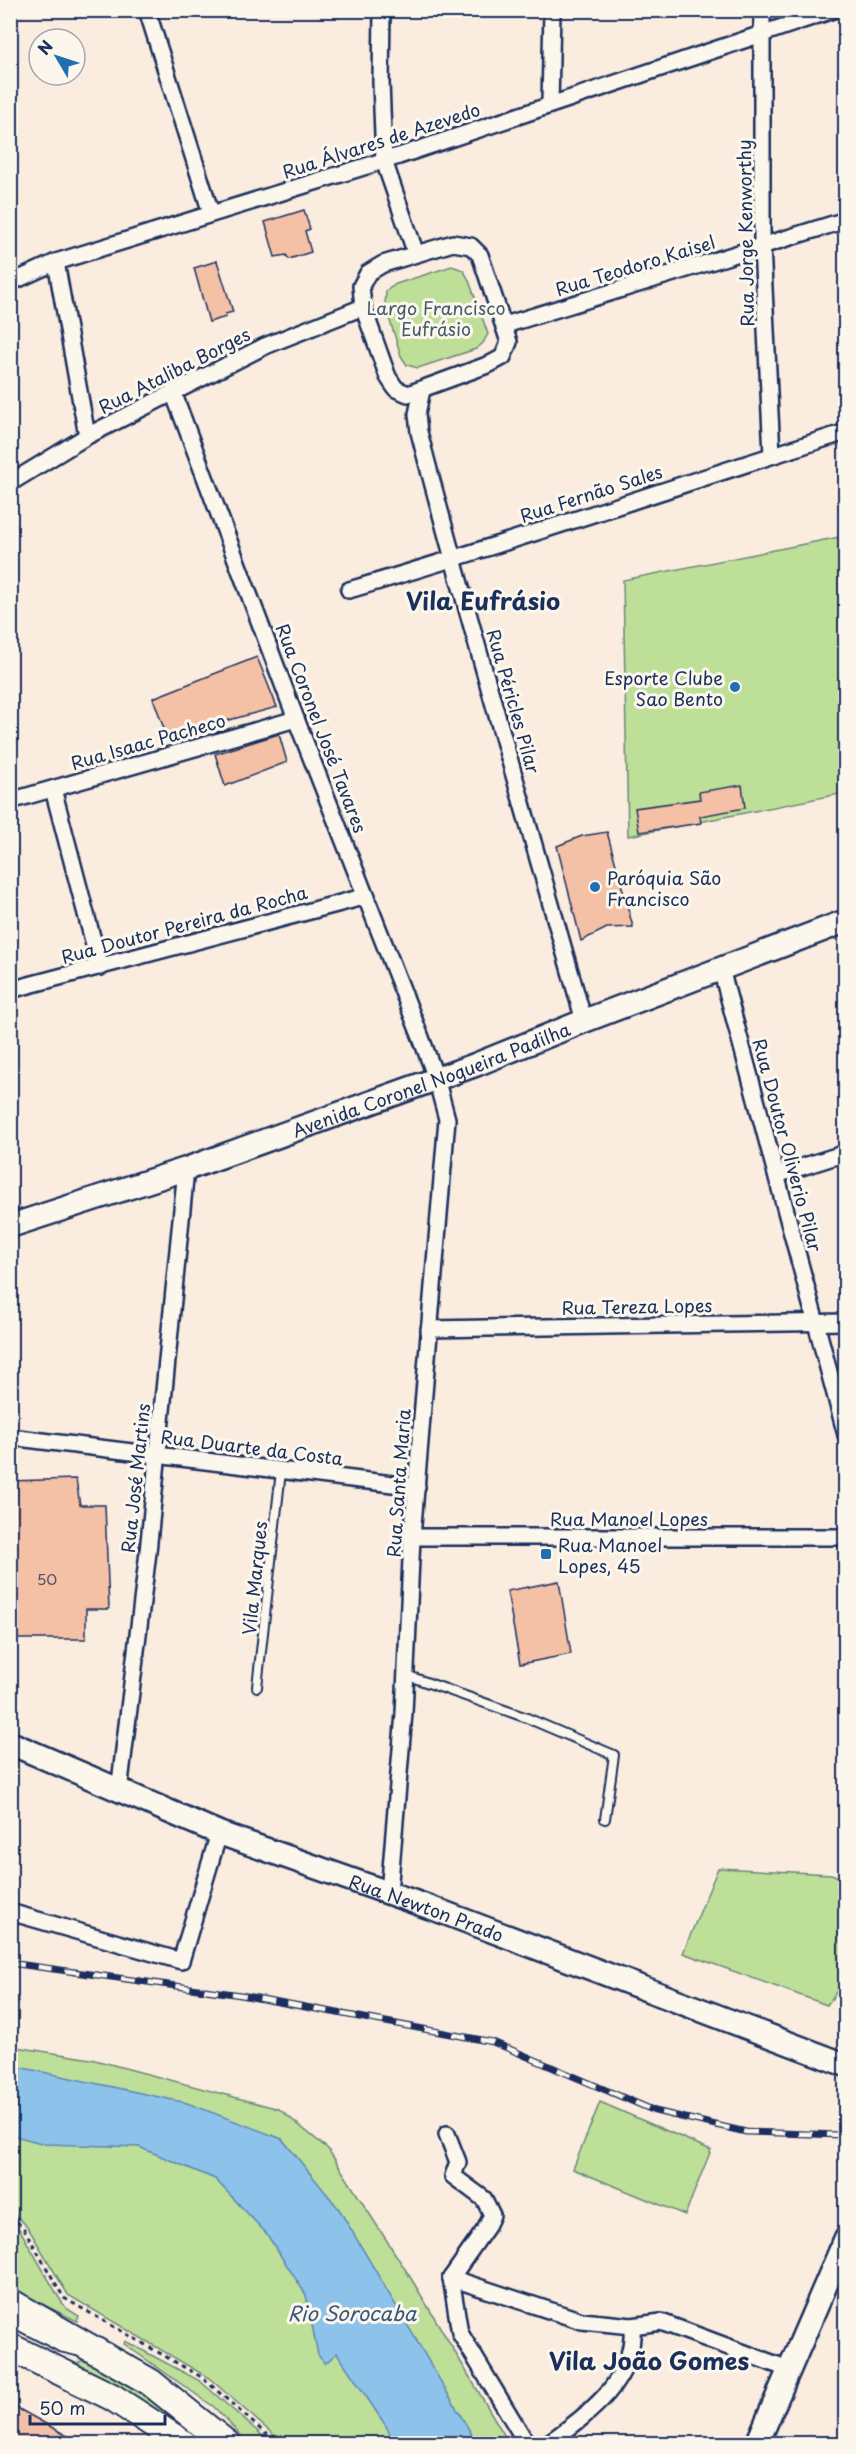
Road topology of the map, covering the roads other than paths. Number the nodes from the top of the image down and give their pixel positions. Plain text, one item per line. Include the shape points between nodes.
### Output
1 (147, 10) edge
2 (382, 10) edge
3 (552, 10) edge
4 (762, 10) edge
5 (832, 10) edge
6 (763, 33) junction
7 (550, 104) junction
8 (384, 161) junction
9 (211, 213) junction
10 (846, 220) edge
11 (762, 246) junction
12 (416, 254) junction
13 (56, 262) junction
14 (10, 283) edge
15 (363, 307) junction
16 (505, 325) junction
17 (422, 390) junction
18 (173, 392) junction
19 (846, 432) edge
20 (87, 436) junction
21 (772, 455) junction
22 (10, 483) edge
23 (452, 560) junction
24 (349, 590) dead end
25 (296, 719) junction
26 (53, 789) junction
27 (10, 801) edge
28 (367, 896) junction
29 (846, 921) edge
30 (100, 968) junction
31 (721, 969) junction
32 (10, 990) edge
33 (584, 1021) junction
34 (436, 1078) junction
35 (846, 1153) edge
36 (186, 1169) junction
37 (776, 1175) junction
38 (10, 1226) edge
39 (815, 1322) junction
40 (846, 1322) edge
41 (429, 1329) junction
42 (846, 1435) edge
43 (10, 1437) edge
44 (158, 1455) junction
45 (281, 1471) junction
46 (417, 1487) junction
47 (412, 1537) junction
48 (846, 1537) edge
49 (406, 1675) junction
50 (257, 1687) dead end
51 (10, 1743) edge
52 (119, 1791) junction
53 (605, 1819) dead end
54 (219, 1833) junction
55 (389, 1893) junction
56 (10, 1912) edge
57 (846, 2064) edge
58 (447, 2134) dead end
59 (846, 2238) edge
60 (451, 2278) junction
61 (10, 2302) edge
62 (10, 2321) edge
63 (632, 2326) junction
64 (10, 2347) edge
65 (96, 2350) junction
66 (788, 2369) junction
67 (184, 2444) edge
68 (227, 2444) edge
69 (527, 2444) edge
70 (546, 2444) edge
71 (757, 2444) edge

1 - 9 street
2 - 8 street
3 - 7 street
4 - 6 street, Rua Jorge Kenworthy
5 - 6 street, Rua Álvares de Azevedo
6 - 7 street, Rua Álvares de Azevedo
6 - 11 street, Rua Jorge Kenworthy
7 - 8 street, Rua Álvares de Azevedo
8 - 9 street, Rua Álvares de Azevedo
8 - 12 street
9 - 13 street, Rua Álvares de Azevedo
10 - 11 street, Rua Teodoro Kaisel
11 - 16 street, Rua Teodoro Kaisel
11 - 21 street, Rua Jorge Kenworthy
12 - 15 street via 368,273 361,286
12 - 16 street via 453,243 471,246 480,255
13 - 14 street, Rua Álvares de Azevedo
13 - 20 street
15 - 17 street via 396,389 408,394
15 - 18 street, Rua Ataliba Borges via 265,346
16 - 17 street via 509,342 503,357
17 - 23 street, Rua Péricles Pilar via 417,414 419,432
18 - 20 street, Rua Ataliba Borges
18 - 25 street, Rua Coronel José Tavares
19 - 21 street, Rua Fernão Sales
20 - 22 street, Rua Ataliba Borges
21 - 23 street, Rua Fernão Sales
23 - 24 street, Rua Fernão Sales
23 - 33 street, Rua Péricles Pilar
25 - 26 street, Rua Isaac Pacheco
25 - 28 street, Rua Coronel José Tavares
26 - 27 street, Rua Isaac Pacheco
26 - 30 street
28 - 30 street, Rua Doutor Pereira da Rocha
28 - 34 street, Rua Coronel José Tavares
29 - 31 main road, Avenida Coronel Nogueira Padilha
30 - 32 street, Rua Doutor Pereira da Rocha
31 - 33 main road, Avenida Coronel Nogueira Padilha
31 - 37 street, Rua Doutor Oliverio Pilar
33 - 34 main road, Avenida Coronel Nogueira Padilha
34 - 36 main road, Avenida Coronel Nogueira Padilha
34 - 41 street, Rua Santa Maria via 447,1119
35 - 37 street
36 - 38 main road, Avenida Coronel Nogueira Padilha
36 - 44 street, Rua José Martins
37 - 39 street, Rua Doutor Oliverio Pilar
39 - 40 street, Rua Tereza Lopes
39 - 41 street, Rua Tereza Lopes
39 - 42 street, Rua Doutor Oliverio Pilar
41 - 46 street, Rua Santa Maria
43 - 44 street, Rua Duarte da Costa
44 - 45 street, Rua Duarte da Costa
44 - 52 street, Rua José Martins
45 - 46 street, Rua Duarte da Costa
45 - 50 lane, Vila Marques
46 - 47 street, Rua Santa Maria
47 - 48 street, Rua Manoel Lopes
47 - 49 street, Rua Santa Maria
49 - 53 lane via 527,1718 614,1755
49 - 55 street, Rua Santa Maria
51 - 52 main road, Rua Newton Prado
52 - 54 main road, Rua Newton Prado
54 - 55 main road, Rua Newton Prado
54 - 56 street via 181,1961
55 - 57 main road, Rua Newton Prado
58 - 60 street via 459,2162 453,2176 484,2199 492,2215
59 - 66 main road
60 - 63 street via 582,2321
60 - 69 street via 460,2333
61 - 65 highway
62 - 65 lane via 60,2347
63 - 66 street via 661,2322
63 - 70 street via 629,2359 621,2377 605,2396
64 - 67 highway via 112,2397
65 - 68 highway via 150,2382
66 - 71 main road

